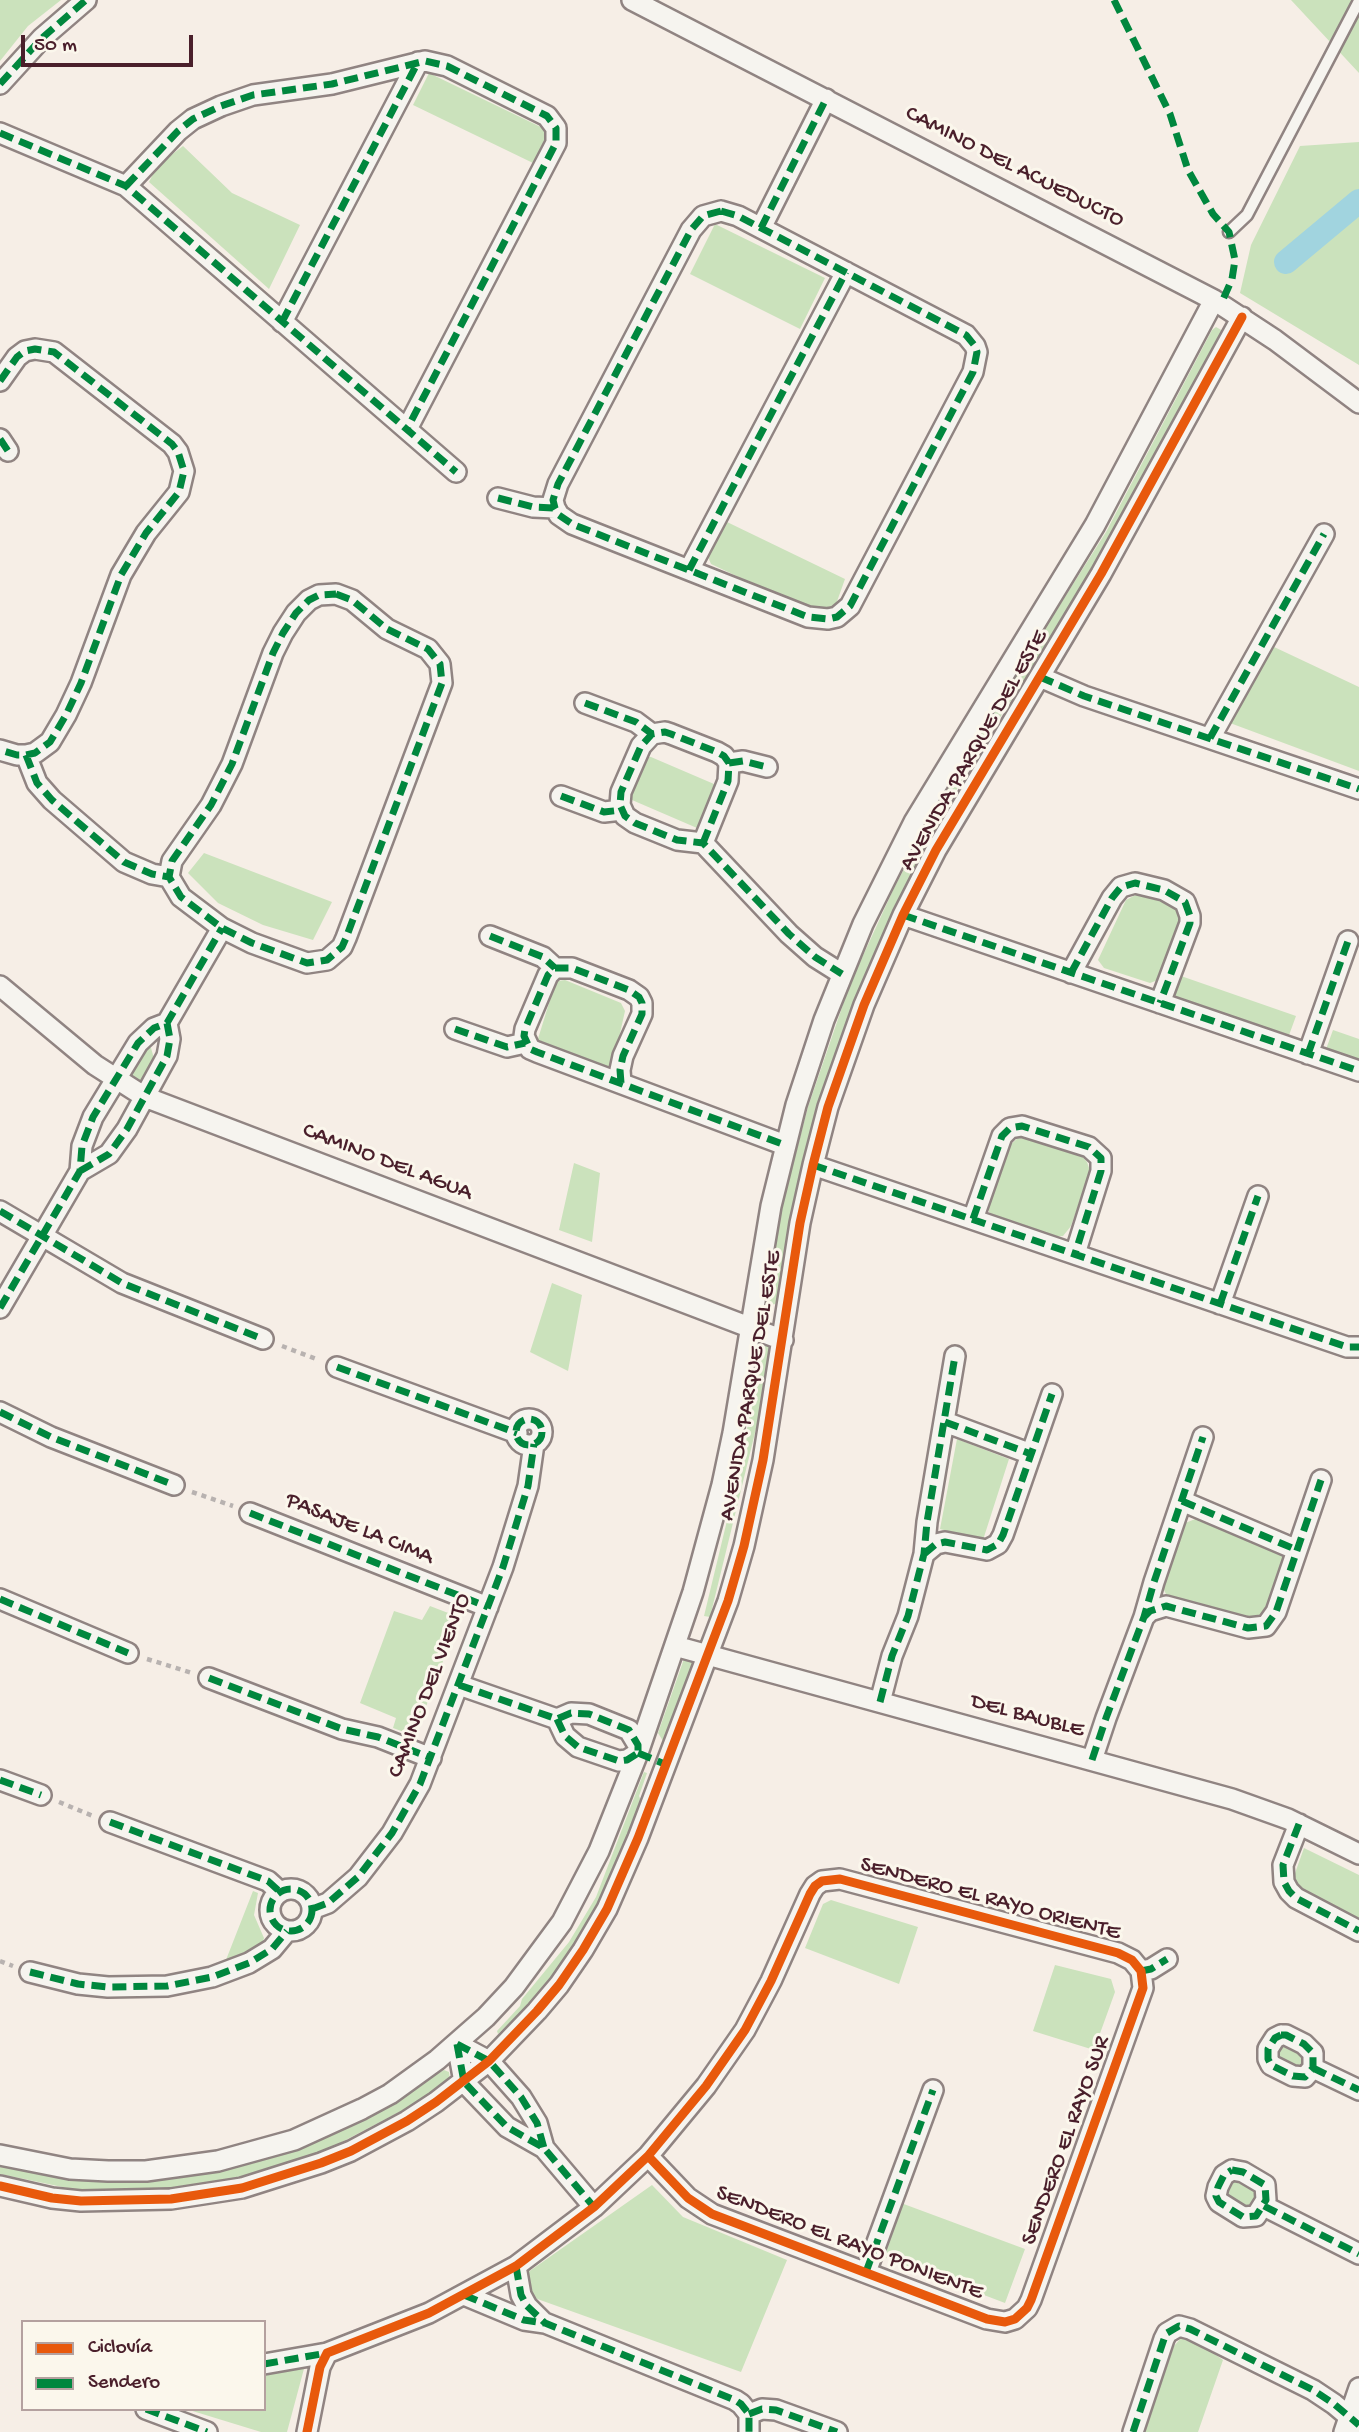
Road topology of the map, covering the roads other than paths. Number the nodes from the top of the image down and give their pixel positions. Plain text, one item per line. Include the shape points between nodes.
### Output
1 (86, 0) edge
2 (632, 0) edge
3 (1359, 1) edge
4 (418, 62) junction
5 (0, 84) edge
6 (826, 99) junction
7 (0, 134) edge
8 (126, 186) junction
9 (761, 228) junction
10 (1229, 232) dead end
11 (846, 272) junction
12 (1214, 300) junction
13 (1242, 317) junction
14 (282, 322) junction
15 (0, 381) edge
16 (1359, 402) edge
17 (407, 429) junction
18 (456, 472) dead end
19 (498, 498) dead end
20 (555, 509) junction
21 (1324, 534) dead end
22 (689, 570) junction
23 (1040, 677) junction
24 (585, 702) dead end
25 (652, 734) junction
26 (1210, 738) junction
27 (0, 750) edge
28 (26, 755) junction
29 (729, 763) junction
30 (767, 767) dead end
31 (1359, 789) edge
32 (561, 796) dead end
33 (621, 810) junction
34 (703, 843) junction
35 (169, 877) junction
36 (903, 915) junction
37 (222, 928) junction
38 (490, 936) dead end
39 (1348, 941) dead end
40 (555, 968) junction
41 (1071, 972) junction
42 (842, 974) junction
43 (0, 986) edge
44 (1160, 1003) junction
45 (167, 1023) junction
46 (455, 1029) dead end
47 (525, 1043) junction
48 (1308, 1054) junction
49 (1359, 1071) edge
50 (115, 1079) junction
51 (621, 1083) junction
52 (145, 1097) junction
53 (785, 1145) junction
54 (813, 1165) junction
55 (80, 1171) junction
56 (1258, 1196) dead end
57 (0, 1211) edge
58 (973, 1220) junction
59 (42, 1236) junction
60 (1075, 1254) junction
61 (1220, 1304) junction
62 (0, 1308) edge
63 (750, 1328) junction
64 (263, 1339) road end
65 (783, 1340) junction
66 (1359, 1347) edge
67 (955, 1356) dead end
68 (337, 1367) road end
69 (1052, 1394) dead end
70 (0, 1412) edge
71 (945, 1422) junction
72 (1203, 1437) dead end
73 (1031, 1454) junction
74 (1321, 1480) dead end
75 (174, 1485) road end
76 (1182, 1501) junction
77 (250, 1513) road end
78 (1297, 1549) junction
79 (925, 1554) junction
80 (0, 1599) edge
81 (488, 1607) junction
82 (1144, 1617) junction
83 (675, 1646) junction
84 (128, 1653) road end
85 (709, 1655) junction
86 (209, 1678) road end
87 (459, 1685) junction
88 (880, 1702) junction
89 (557, 1719) junction
90 (638, 1753) junction
91 (431, 1758) junction
92 (1092, 1760) junction
93 (667, 1765) junction
94 (0, 1780) edge
95 (41, 1795) road end
96 (110, 1822) road end
97 (1299, 1824) junction
98 (1359, 1854) edge
99 (279, 1891) junction
100 (312, 1909) junction
101 (287, 1931) junction
102 (1359, 1931) edge
103 (1167, 1959) dead end
104 (1141, 1971) junction
105 (30, 1972) dead end
106 (457, 2044) junction
107 (489, 2062) junction
108 (1313, 2068) dead end
109 (464, 2082) junction
110 (933, 2090) dead end
111 (1359, 2090) edge
112 (544, 2148) junction
113 (0, 2155) edge
114 (648, 2156) junction
115 (0, 2186) edge
116 (1264, 2206) dead end
117 (594, 2207) junction
118 (1359, 2254) edge
119 (516, 2266) junction
120 (866, 2272) junction
121 (464, 2295) junction
122 (1015, 2319) joint
123 (545, 2323) junction
124 (327, 2354) junction
125 (266, 2364) edge
126 (1359, 2388) edge
127 (151, 2411) edge
128 (749, 2423) edge
129 (1351, 2425) edge
130 (207, 2432) edge
131 (307, 2432) edge
132 (837, 2432) edge
133 (1133, 2432) edge

1 - 5 street via 42,38
2 - 6 street, CAMINO DEL ACUEDUCTO
3 - 10 lane via 1247,215
4 - 8 street via 332,84 253,95 221,106 178,131
4 - 14 street
4 - 17 street via 447,66 541,111 552,121 557,136
6 - 9 street
6 - 12 street, CAMINO DEL ACUEDUCTO
7 - 8 street
8 - 14 street
9 - 11 street
9 - 20 street via 721,211 696,222 558,484
11 - 22 street
11 - 22 street via 966,335 975,346 977,359 850,606 837,617 819,620
12 - 13 street, CAMINO DEL ACUEDUCTO
12 - 42 street, AVENIDA PARQUE DEL ESTE via 1095,525 914,822
13 - 16 street, CAMINO DEL ACUEDUCTO
13 - 23 street, AVENIDA PARQUE DEL ESTE via 1160,471
14 - 17 street
15 - 28 street via 17,357 35,349 54,352 172,444 184,471 179,492 146,533 121,575 66,715 50,742
17 - 18 street
19 - 20 street
20 - 22 street via 572,524
21 - 26 street
23 - 26 street
23 - 36 street, AVENIDA PARQUE DEL ESTE via 956,815
24 - 25 street via 636,722
25 - 29 street via 671,734 717,752
25 - 33 street via 641,746 621,792
26 - 31 street
27 - 28 street
28 - 35 street via 37,783 52,800 124,862
29 - 30 street
29 - 34 street via 728,781
32 - 33 street via 604,811
33 - 34 street via 629,820 671,838
34 - 42 street via 789,934
35 - 37 street via 180,897
35 - 37 street via 172,861 211,805 232,764 273,653 301,607 319,596 336,594 352,600 387,629 428,649 440,664 439,692 342,947 317,963 297,960
36 - 41 street
36 - 54 street, AVENIDA PARQUE DEL ESTE via 846,1051
37 - 45 street
38 - 40 street via 543,957
39 - 48 street
40 - 47 street via 545,979 525,1029
40 - 51 street via 572,968 639,997 642,1014 624,1056
41 - 44 street
41 - 44 street via 1121,887 1135,883 1164,890 1185,902 1190,923
42 - 53 street, AVENIDA PARQUE DEL ESTE
43 - 50 street, CAMINO DEL AGUA
44 - 48 street
45 - 50 street via 145,1034
45 - 52 street via 167,1056
46 - 47 street via 508,1047
47 - 51 street via 537,1052
48 - 49 street
50 - 52 street, CAMINO DEL AGUA
50 - 55 street via 87,1132
51 - 53 street
52 - 55 street via 109,1154
52 - 63 street, CAMINO DEL AGUA
53 - 63 street, AVENIDA PARQUE DEL ESTE
54 - 58 street
54 - 65 street, AVENIDA PARQUE DEL ESTE
55 - 59 street
56 - 61 street
57 - 59 street
58 - 60 street
58 - 60 street via 1002,1136 1010,1128 1028,1127 1089,1147 1101,1158 1101,1171
59 - 62 street
59 - 64 street via 122,1283
60 - 61 street
61 - 66 street via 1347,1347
63 - 65 street, CAMINO DEL AGUA
63 - 83 street, AVENIDA PARQUE DEL ESTE via 722,1485
65 - 85 street, AVENIDA PARQUE DEL ESTE via 751,1514
67 - 71 street
68 - 81 street, CAMINO DEL VIENTO via 517,1433 522,1443 534,1444 528,1486
69 - 73 street
70 - 75 street
71 - 73 street
71 - 79 street
72 - 76 street
73 - 79 street via 998,1544 987,1550 945,1542
74 - 78 street
76 - 78 street
76 - 82 street
77 - 81 street, PASAJE LA CIMA
78 - 82 street via 1276,1612 1266,1626 1248,1629 1166,1606
79 - 88 street
80 - 84 street
81 - 87 street, CAMINO DEL VIENTO
82 - 92 street
83 - 85 street, DEL BAUBLE
83 - 90 street, AVENIDA PARQUE DEL ESTE
85 - 88 street, DEL BAUBLE
85 - 93 street, AVENIDA PARQUE DEL ESTE
86 - 91 street via 329,1725 378,1737
87 - 89 street
87 - 91 street, CAMINO DEL VIENTO
88 - 92 street, DEL BAUBLE
89 - 90 street via 565,1736 578,1747 619,1761
89 - 90 street via 580,1712 622,1726 634,1737
90 - 93 street
90 - 106 street, AVENIDA PARQUE DEL ESTE via 599,1851 562,1922 514,1987
91 - 100 street, CAMINO DEL VIENTO via 407,1809 376,1856 343,1890
92 - 97 street, DEL BAUBLE via 1241,1802
93 - 107 street, AVENIDA PARQUE DEL ESTE via 617,1889 583,1950 559,1985
94 - 95 street
96 - 99 street via 268,1881
97 - 98 street, DEL BAUBLE
97 - 102 street via 1283,1865 1289,1891
99 - 100 street via 298,1889 308,1897
99 - 101 street via 271,1901 270,1914 275,1925
100 - 101 street via 305,1926
101 - 105 street via 249,1963 167,1986 78,1984
103 - 104 street
104 - 114 street, SENDERO EL RAYO ORIENTE via 1132,1959 1118,1953 839,1879 822,1881 810,1894 745,2030 706,2087
104 - 122 street, SENDERO EL RAYO SUR via 1143,1988 1031,2300
106 - 107 street
106 - 109 street
106 - 113 street, AVENIDA PARQUE DEL ESTE via 417,2076 362,2109 253,2153 146,2171 46,2165
107 - 109 street, AVENIDA PARQUE DEL ESTE
107 - 112 street via 531,2110
108 - 111 street
109 - 112 street via 507,2127
109 - 115 street, AVENIDA PARQUE DEL ESTE via 407,2121 351,2151 242,2188 110,2202 52,2198
110 - 120 street
112 - 117 street
114 - 117 street
114 - 120 street, SENDERO EL RAYO PONIENTE via 688,2198 712,2214
116 - 118 street
117 - 119 street
119 - 121 street
119 - 123 street via 521,2295
120 - 122 street, SENDERO EL RAYO PONIENTE via 987,2319
121 - 123 street via 524,2320
121 - 124 street via 394,2329
123 - 128 street via 735,2400 741,2403
124 - 125 street
124 - 131 street via 320,2367
126 - 129 street
127 - 130 street
128 - 132 street via 762,2409 776,2410
129 - 133 street via 1324,2396 1184,2326 1173,2328 1164,2339

